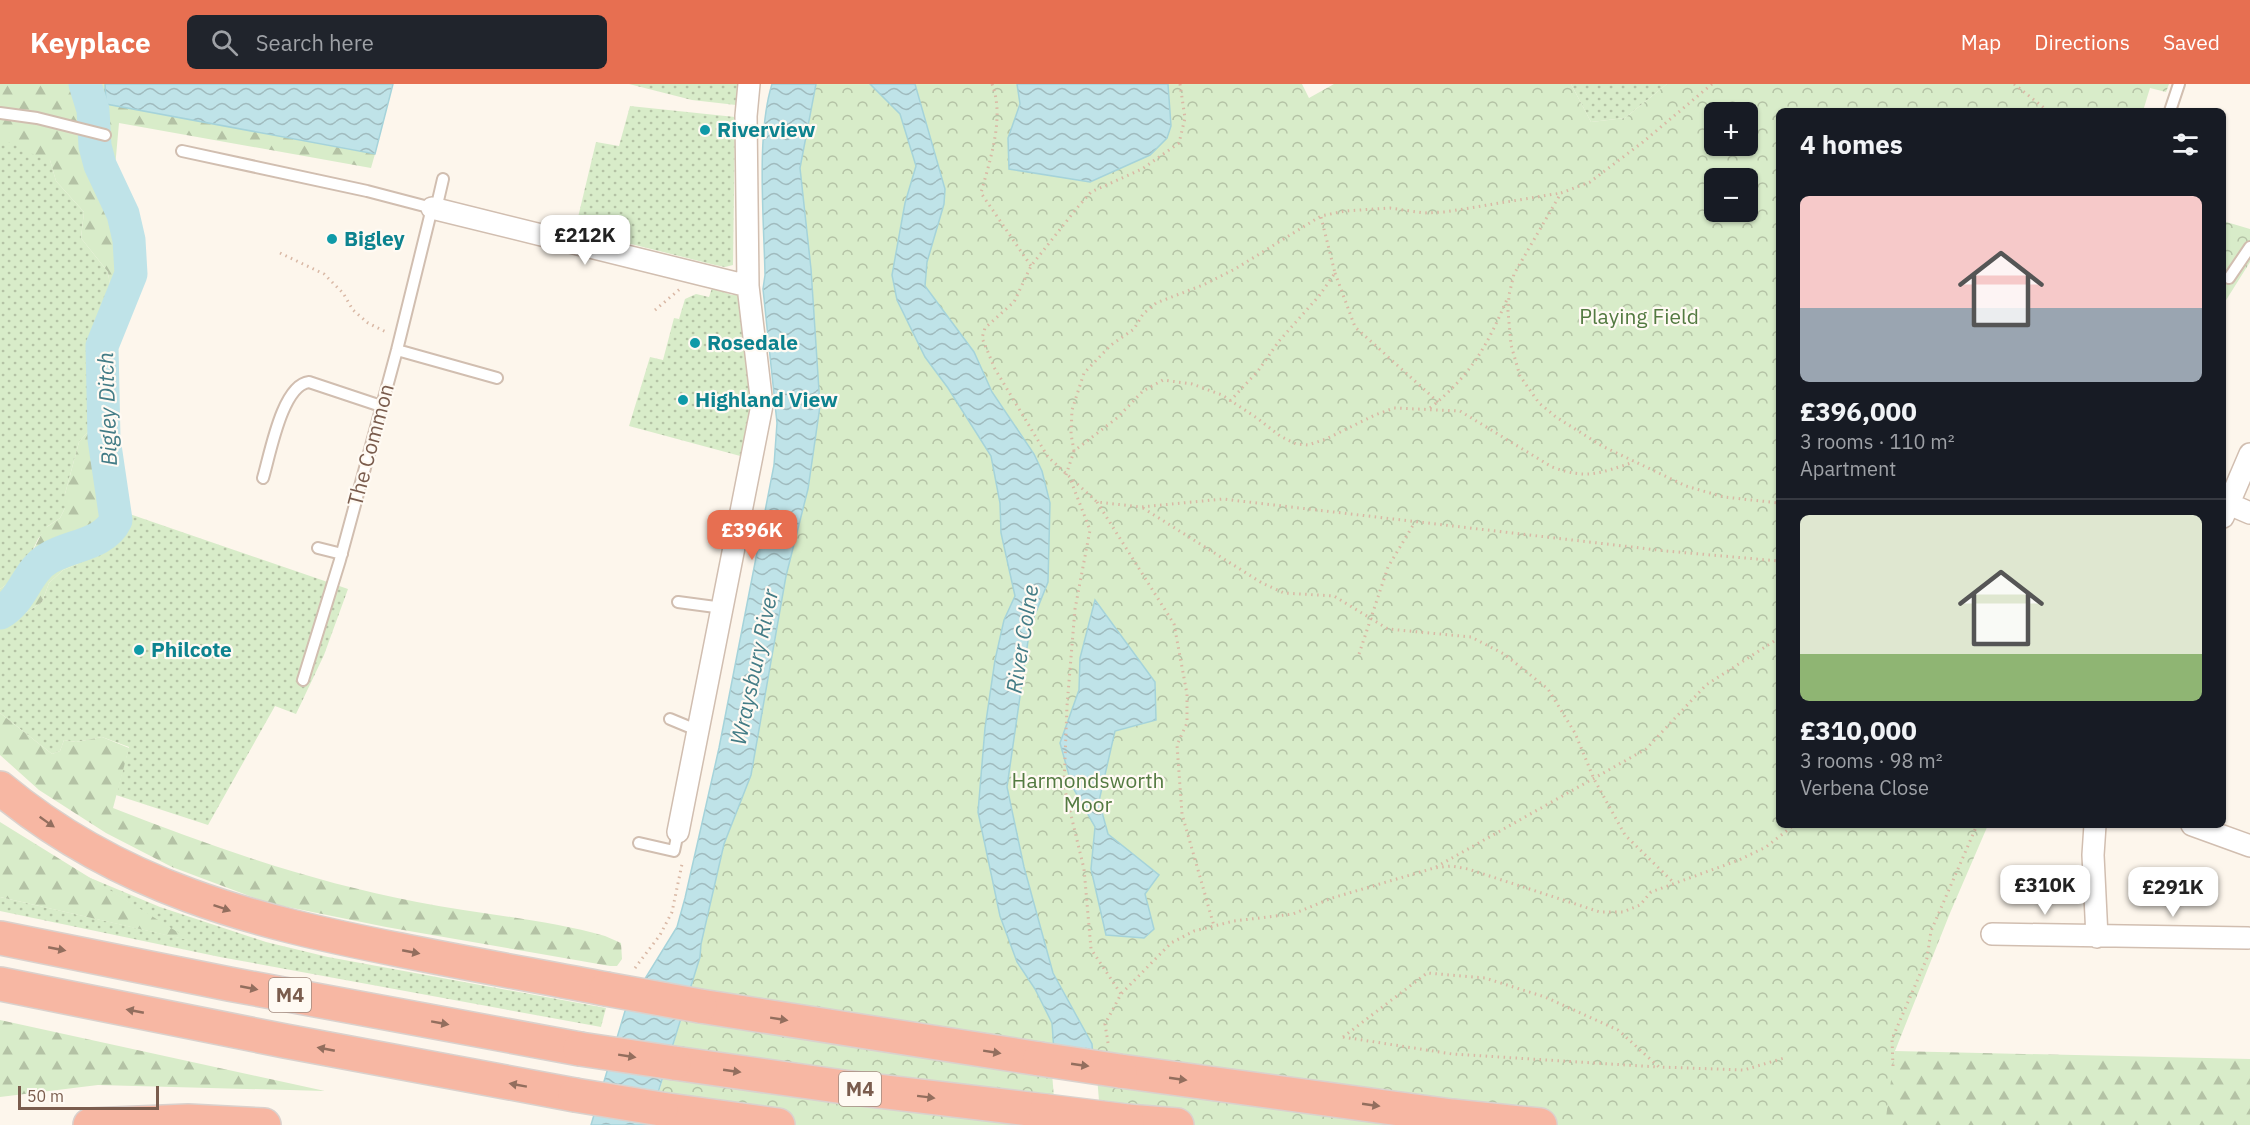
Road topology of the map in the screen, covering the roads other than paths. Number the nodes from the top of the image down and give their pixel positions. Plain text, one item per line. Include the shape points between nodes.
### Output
1 (749, 84) edge
2 (2179, 84) edge
3 (2171, 108) edge
4 (0, 113) edge
5 (105, 135) dead end
6 (182, 151) dead end
7 (443, 178) dead end
8 (434, 209) junction
9 (2250, 247) edge
10 (2229, 278) dead end
11 (748, 286) junction
12 (397, 350) junction
13 (497, 378) dead end
14 (381, 406) junction
15 (2250, 454) edge
16 (263, 478) dead end
17 (2226, 510) edge
18 (2250, 513) edge
19 (318, 548) dead end
20 (342, 554) junction
21 (678, 602) dead end
22 (723, 608) junction
23 (303, 680) dead end
24 (670, 719) dead end
25 (700, 731) junction
26 (0, 788) edge
27 (2095, 828) edge
28 (2201, 828) edge
29 (678, 832) joint
30 (639, 843) dead end
31 (2250, 846) edge
32 (1992, 934) dead end
33 (2097, 937) junction
34 (0, 938) edge
35 (2248, 938) dead end
36 (0, 984) edge
37 (90, 1125) edge
38 (264, 1125) edge
39 (778, 1125) edge
40 (1177, 1125) edge
41 (1540, 1125) edge

1 - 11 street
2 - 3 lane
4 - 5 lane
6 - 8 lane
7 - 8 lane, The Common
8 - 11 street
8 - 12 lane, The Common
9 - 10 lane
11 - 22 street via 762,405
12 - 13 lane
12 - 14 lane, The Common
14 - 16 lane via 303,383 293,390 283,409
14 - 20 lane, The Common
15 - 17 street
17 - 18 street
19 - 20 lane
20 - 23 lane, The Common
21 - 22 lane
22 - 25 street
24 - 25 lane
25 - 29 street
26 -> 41 highway, bridge via 96,854 167,888 231,911 345,939 700,1006 1040,1059
27 - 33 street
28 - 31 street
29 - 30 lane via 674,851
32 - 33 street
33 - 35 street
34 -> 40 highway, M4, bridge via 580,1048 844,1087
39 -> 36 highway, M4, bridge via 575,1095
37 - 38 highway via 188,1121

